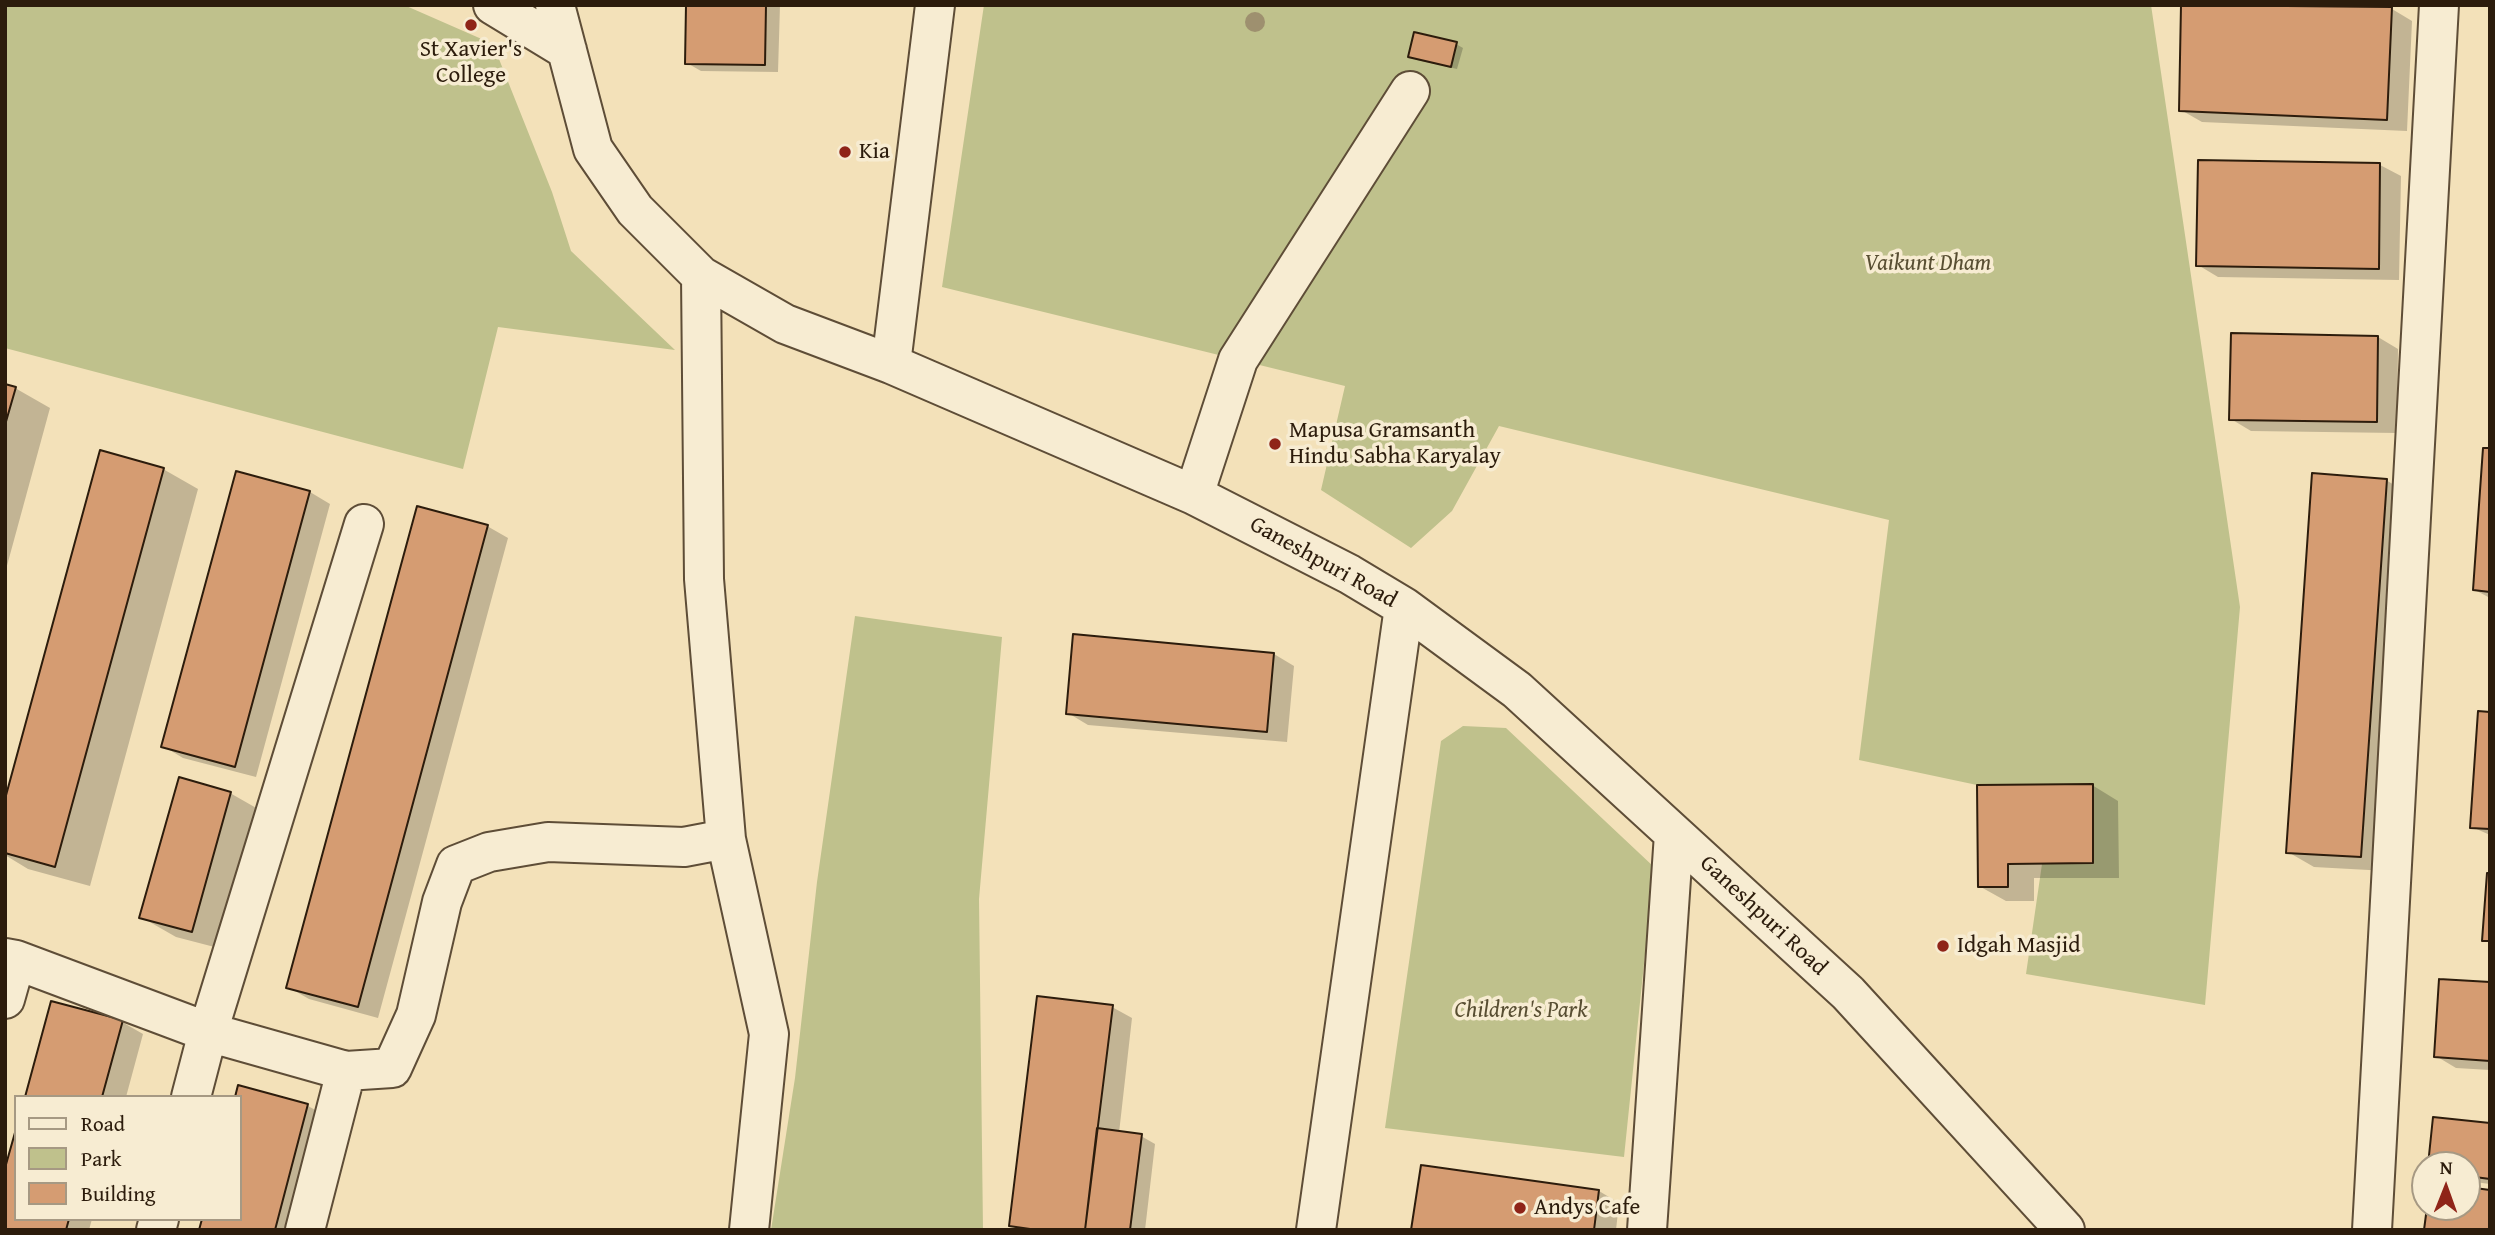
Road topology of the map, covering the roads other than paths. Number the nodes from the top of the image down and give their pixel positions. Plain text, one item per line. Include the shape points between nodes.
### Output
1 (493, 5) edge
2 (555, 5) edge
3 (935, 5) edge
4 (2438, 5) edge
5 (567, 50) junction
6 (1410, 91) dead end
7 (701, 276) junction
8 (891, 364) junction
9 (1194, 495) junction
10 (364, 524) dead end
11 (1404, 607) junction
12 (1674, 834) junction
13 (726, 839) junction
14 (11, 959) edge
15 (5, 999) edge
16 (208, 1032) junction
17 (360, 1070) junction
18 (192, 1095) edge
19 (305, 1230) edge
20 (749, 1230) edge
21 (1316, 1230) edge
22 (1647, 1230) edge
23 (2065, 1230) edge
24 (2372, 1230) edge

1 - 5 street
2 - 5 street, Ganeshpuri Road
3 - 8 street
4 - 24 street
5 - 7 street, Ganeshpuri Road via 593,149 635,210
6 - 9 street via 1238,360
7 - 8 street, Ganeshpuri Road via 785,324
7 - 13 street via 704,579
8 - 9 street, Ganeshpuri Road
9 - 11 street, Ganeshpuri Road
10 - 16 street
11 - 12 street, Ganeshpuri Road via 1517,690
11 - 21 street
12 - 22 street
12 - 23 street, Ganeshpuri Road via 1848,993
13 - 17 street via 684,847 548,842 489,852 456,865 442,902 416,1016 393,1068
13 - 20 street via 769,1034
14 - 15 street
14 - 16 street
16 - 17 street
16 - 18 street
17 - 19 street

